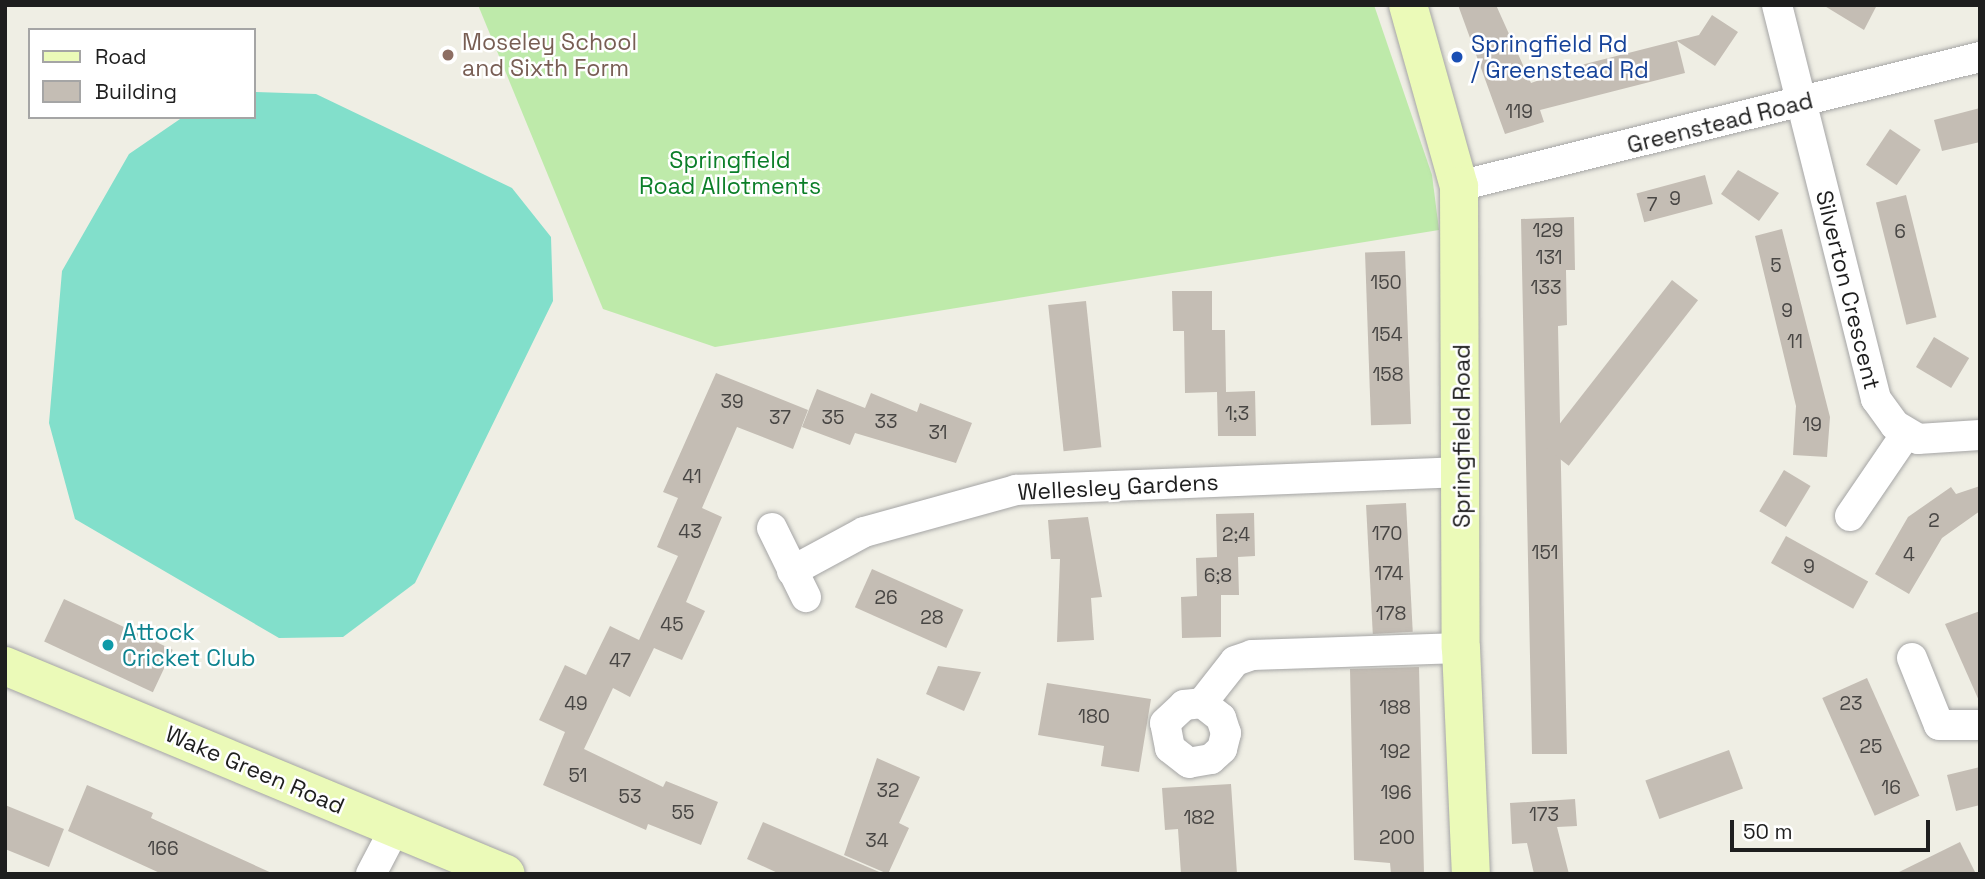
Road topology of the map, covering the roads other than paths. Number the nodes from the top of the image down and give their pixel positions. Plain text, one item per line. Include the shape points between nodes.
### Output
1 (1408, 5) edge
2 (1777, 5) edge
3 (1980, 57) edge
4 (1801, 104) junction
5 (1459, 186) junction
6 (1906, 434) junction
7 (1980, 435) edge
8 (1460, 472) junction
9 (1850, 516) dead end
10 (772, 528) dead end
11 (1461, 648) junction
12 (1912, 658) dead end
13 (5, 666) edge
14 (1202, 703) dead end
15 (1980, 725) edge
16 (395, 828) junction
17 (371, 874) edge
18 (506, 874) edge
19 (1471, 874) edge

1 - 5 street, Springfield Road
2 - 4 street, Silverton Crescent
3 - 4 street, Greenstead Road
4 - 5 street, Greenstead Road
4 - 6 street, Silverton Crescent via 1876,399
5 - 8 street, Springfield Road
6 - 7 street via 1946,441
6 - 9 street
8 - 10 street, Wellesley Gardens via 1016,490 864,532 799,584
8 - 11 street, Springfield Road
11 - 14 street via 1252,655 1227,665
11 - 19 street, Springfield Road
12 - 15 street via 1939,725
13 - 16 street, Wake Green Road
16 - 17 street
16 - 18 street, Wake Green Road

